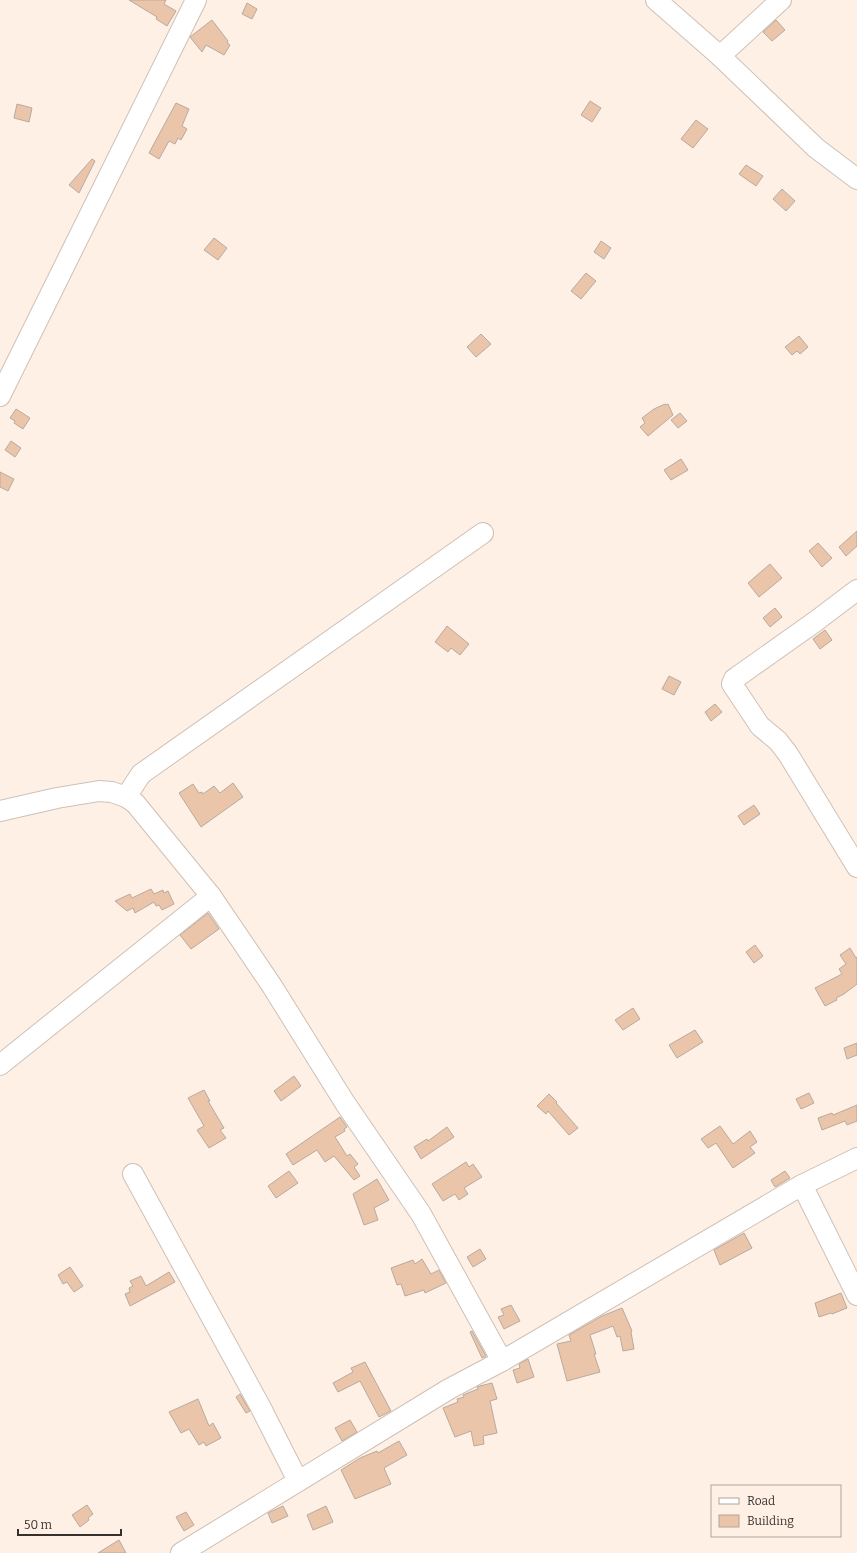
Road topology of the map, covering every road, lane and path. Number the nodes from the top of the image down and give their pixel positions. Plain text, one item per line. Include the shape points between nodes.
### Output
1 (196, 0) edge
2 (656, 0) edge
3 (781, 0) edge
4 (720, 56) junction
5 (857, 179) edge
6 (0, 396) edge
7 (483, 533) dead end
8 (857, 590) edge
9 (126, 797) junction
10 (0, 811) edge
11 (857, 867) edge
12 (211, 896) junction
13 (0, 1065) edge
14 (857, 1158) edge
15 (133, 1174) dead end
16 (802, 1185) junction
17 (857, 1295) edge
18 (502, 1361) junction
19 (298, 1481) junction
20 (181, 1553) edge

1 - 6 street
2 - 4 street
3 - 4 street
4 - 5 street via 816,148
7 - 9 street via 141,774
8 - 11 street via 734,679 732,684 760,726 778,741 788,754
9 - 10 street via 100,791
9 - 12 street via 135,804
12 - 13 street
12 - 18 street via 420,1214
14 - 16 street
15 - 19 street via 260,1406
16 - 17 street
16 - 18 street
18 - 19 street via 449,1389
19 - 20 street

